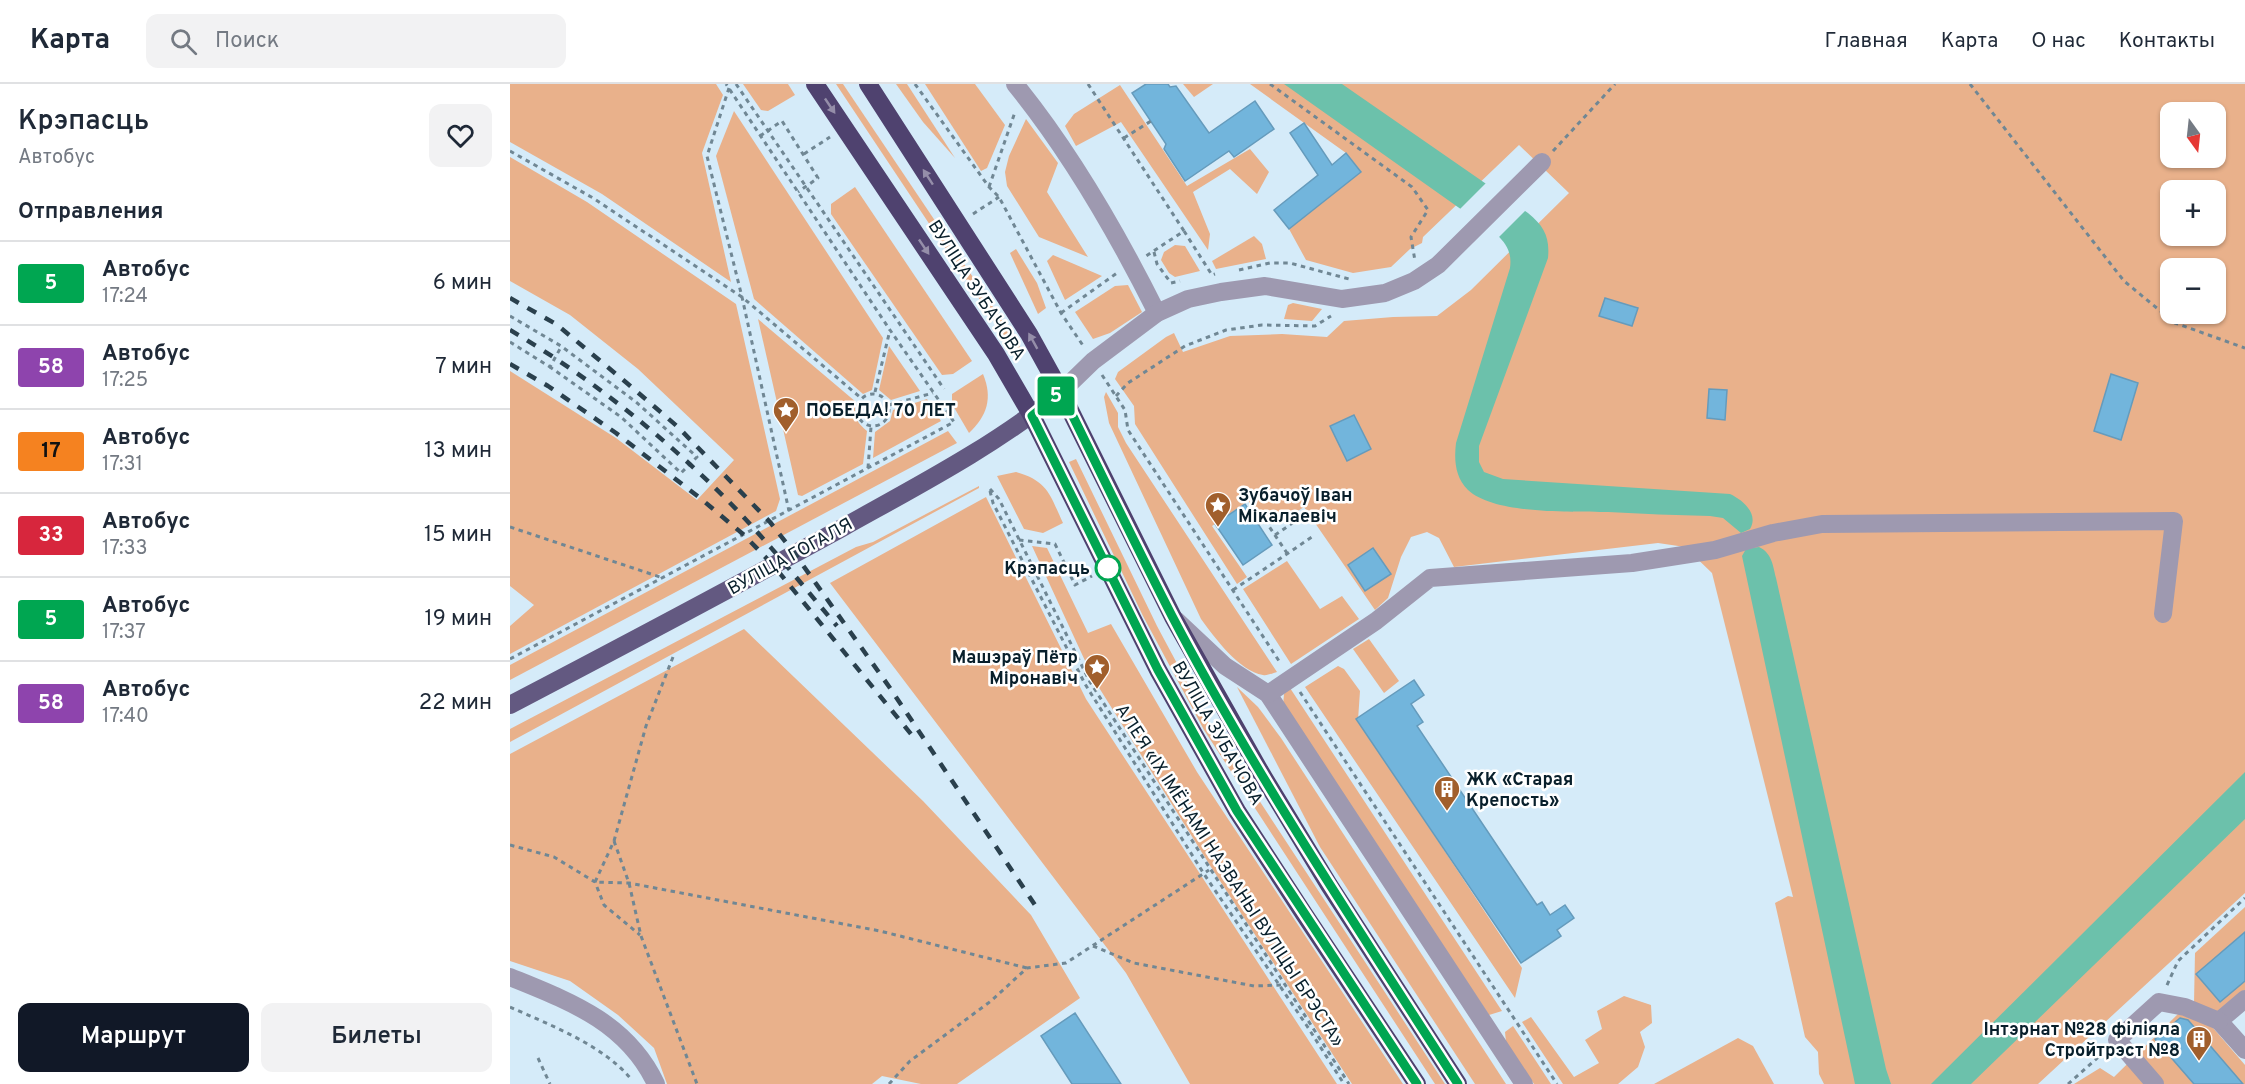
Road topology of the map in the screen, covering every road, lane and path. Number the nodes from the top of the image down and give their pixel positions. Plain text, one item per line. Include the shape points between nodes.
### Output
1 (726, 84) edge
2 (736, 84) edge
3 (816, 84) edge
4 (868, 84) edge
5 (915, 84) edge
6 (1089, 84) edge
7 (1270, 84) edge
8 (1615, 84) edge
9 (1970, 84) edge
10 (729, 88) junction
11 (1018, 88) edge
12 (1151, 121) dead end
13 (845, 128) junction
14 (768, 131) junction
15 (760, 136) junction
16 (1124, 138) junction
17 (510, 151) edge
18 (804, 154) junction
19 (1542, 162) joint
20 (806, 187) junction
21 (989, 187) junction
22 (798, 192) junction
23 (999, 197) junction
24 (958, 223) junction
25 (1184, 231) junction
26 (1154, 252) junction
27 (1430, 262) junction
28 (1132, 264) junction
29 (1235, 270) dead end
30 (1224, 273) dead end
31 (1212, 275) junction
32 (1202, 277) dead end
33 (1352, 280) dead end
34 (1181, 281) dead end
35 (742, 297) junction
36 (1061, 313) junction
37 (1157, 313) junction
38 (1341, 315) dead end
39 (510, 316) edge
40 (890, 330) junction
41 (1076, 336) dead end
42 (510, 342) edge
43 (561, 346) junction
44 (2245, 348) edge
45 (550, 367) junction
46 (1105, 378) dead end
47 (944, 389) dead end
48 (875, 392) dead end
49 (1061, 392) junction
50 (933, 393) junction
51 (1116, 396) junction
52 (861, 398) junction
53 (889, 405) junction
54 (1032, 416) junction
55 (871, 427) junction
56 (868, 468) junction
57 (789, 511) junction
58 (1299, 519) dead end
59 (1258, 524) dead end
60 (510, 526) edge
61 (1275, 535) junction
62 (1312, 537) dead end
63 (1019, 540) junction
64 (1287, 553) junction
65 (663, 578) junction
66 (1075, 585) dead end
67 (1233, 590) junction
68 (2163, 614) dead end
69 (1173, 617) junction
70 (673, 657) dead end
71 (510, 659) edge
72 (1292, 679) junction
73 (1268, 694) junction
74 (510, 705) edge
75 (614, 841) junction
76 (510, 845) edge
77 (1209, 870) junction
78 (1203, 874) junction
79 (595, 882) junction
80 (629, 883) junction
81 (2245, 898) edge
82 (641, 936) junction
83 (1093, 946) junction
84 (1027, 968) junction
85 (510, 977) edge
86 (1282, 985) junction
87 (2245, 999) edge
88 (2159, 1002) junction
89 (510, 1007) edge
90 (2219, 1021) junction
91 (2117, 1040) junction
92 (2245, 1050) edge
93 (538, 1058) dead end
94 (550, 1084) edge
95 (635, 1084) edge
96 (656, 1084) edge
97 (697, 1084) edge
98 (889, 1084) edge
99 (1346, 1084) edge
100 (1417, 1084) edge
101 (1458, 1084) edge
102 (1524, 1084) edge
103 (1557, 1084) edge
104 (2068, 1084) edge
105 (2155, 1084) edge

1 - 10 path
2 - 14 path
3 -> 13 highway, ВУЛІЦА ЗУБАЧОВА
24 -> 4 highway, ВУЛІЦА ЗУБАЧОВА
5 - 21 path
6 - 16 path
7 - 27 path via 1412,187 1428,210 1411,237 1415,263
8 - 19 path
9 - 44 path via 2124,281 2175,323
10 - 15 path
10 - 35 path via 706,156
11 - 21 path
11 - 28 street via 1067,154
12 - 16 path
13 - 18 path
13 -> 54 highway, ВУЛІЦА ЗУБАЧОВА via 996,354
14 - 15 path
14 - 18 path via 782,121
14 - 20 path
15 - 22 path
16 - 25 path
17 - 35 path via 593,198
18 - 20 path via 818,178
19 - 27 street
20 - 22 path
20 - 47 path
21 - 23 path
22 - 40 path
23 - 24 path
23 - 36 path
49 -> 24 highway, ВУЛІЦА ЗУБАЧОВА
25 - 26 path
25 - 31 path
26 - 28 path
26 - 34 path via 1156,264 1171,283
27 - 37 street via 1414,280 1385,293 1342,299 1265,286 1188,300
28 - 36 path
28 - 37 street
29 - 33 path via 1290,263
30 - 31 path
31 - 32 path
35 - 52 path
35 - 57 path
36 - 41 path
37 - 49 street via 1093,361
38 - 51 path via 1330,316 1315,326 1262,325 1226,330 1185,346 1128,383
39 - 43 path
40 - 48 path
40 - 50 path
42 - 45 path
43 - 45 path
43 - 45 path via 636,402 697,457 681,473 621,417
46 - 51 path
49 - 54 main road, ВУЛІЦА ГОГАЛЯ
49 - 69 highway, ВУЛІЦА ЗУБАЧОВА
50 - 53 path
50 - 56 path via 954,422
51 - 67 path via 1125,410 1128,430
52 - 53 path via 874,393
52 - 55 path via 857,415
53 - 55 path via 890,412 883,423
54 - 74 main road, ВУЛІЦА ГОГАЛЯ via 975,454
54 - 100 highway, ВУЛІЦА ЗУБАЧОВА via 1158,670 1237,811
55 - 56 path
56 - 57 path
57 - 65 path
58 - 61 path
59 - 61 path via 1264,519
60 - 65 path
61 - 64 path
62 - 64 path
63 - 66 path via 1055,544
63 - 77 path, АЛЕЯ «ІХ ІМЁНАМІ НАЗВАНЫ ВУЛІЦЫ БРЭСТА» via 1090,682
63 - 78 path, АЛЕЯ «ІХ ІМЁНАМІ НАЗВАНЫ ВУЛІЦЫ БРЭСТА» via 990,489 993,503 1084,684
64 - 67 path
65 - 71 path
67 - 72 path
68 - 72 street via 2174,520 1822,524 1715,550 1632,563 1430,578
69 - 73 street, ВУЛІЦА ЗУБАЧОВА via 1225,666
69 - 101 highway, ВУЛІЦА ЗУБАЧОВА via 1329,885
70 - 75 path via 646,726
72 - 73 street
72 - 103 path
73 - 102 street
75 - 79 path
75 - 80 path
76 - 79 path via 554,857
77 - 78 path
77 - 86 path, АЛЕЯ «ІХ ІМЁНАМІ НАЗВАНЫ ВУЛІЦЫ БРЭСТА»
78 - 83 path
78 - 86 path
79 - 80 path
79 - 82 path via 604,905
80 - 82 path
80 - 84 path via 880,931
81 - 88 path via 2178,961
82 - 97 path
83 - 84 path via 1066,963
83 - 86 path via 1134,963 1254,986
84 - 98 path via 991,1001 910,1061
85 - 96 street via 587,1011 612,1027 634,1050
86 - 99 path
87 - 90 street
88 - 90 street via 2185,1007
88 - 91 street
89 - 95 path via 574,1037 620,1066
90 - 92 street
91 - 104 path
91 - 105 street
93 - 94 path

